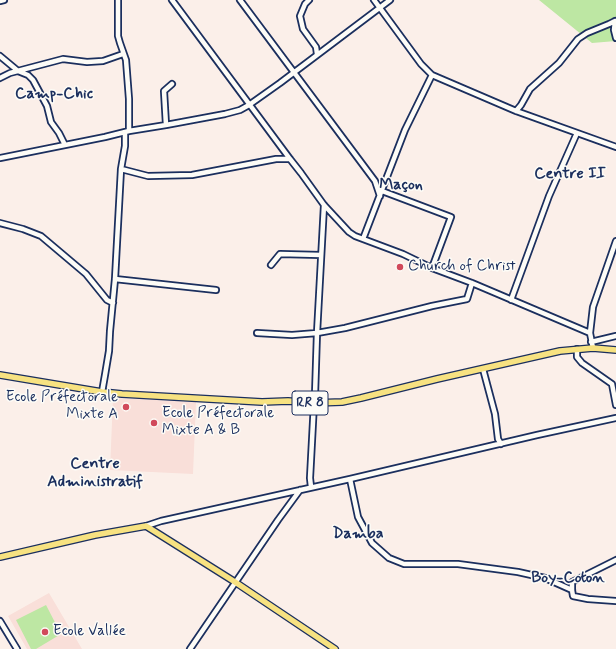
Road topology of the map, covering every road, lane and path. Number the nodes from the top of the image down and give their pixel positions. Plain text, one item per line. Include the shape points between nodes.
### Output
1 (4, 0) edge
2 (118, 0) edge
3 (172, 0) edge
4 (240, 0) edge
5 (309, 0) edge
6 (374, 0) edge
7 (390, 0) edge
8 (0, 1) edge
9 (380, 8) junction
10 (616, 38) edge
11 (124, 54) junction
12 (317, 54) junction
13 (0, 56) edge
14 (18, 71) junction
15 (293, 72) junction
16 (432, 75) junction
17 (0, 78) edge
18 (172, 84) dead end
19 (249, 105) junction
20 (516, 111) junction
21 (166, 125) junction
22 (127, 131) junction
23 (577, 133) junction
24 (65, 145) junction
25 (616, 147) edge
26 (0, 158) edge
27 (290, 159) junction
28 (121, 169) junction
29 (382, 191) junction
30 (380, 196) junction
31 (324, 205) junction
32 (0, 223) edge
33 (363, 239) junction
34 (616, 241) edge
35 (321, 255) junction
36 (271, 265) dead end
37 (432, 268) junction
38 (115, 279) junction
39 (472, 283) junction
40 (216, 290) dead end
41 (511, 300) junction
42 (112, 303) junction
43 (257, 333) dead end
44 (317, 333) junction
45 (590, 333) junction
46 (616, 336) edge
47 (591, 342) junction
48 (593, 348) junction
49 (577, 349) junction
50 (616, 350) edge
51 (483, 369) junction
52 (0, 375) edge
53 (102, 392) junction
54 (314, 403) junction
55 (616, 405) edge
56 (616, 418) edge
57 (501, 444) junction
58 (350, 479) junction
59 (311, 487) junction
60 (300, 490) junction
61 (146, 526) junction
62 (0, 557) edge
63 (616, 560) edge
64 (235, 582) junction
65 (572, 590) junction
66 (616, 601) edge
67 (0, 621) edge
68 (17, 649) edge
69 (190, 649) edge
70 (335, 649) edge

1 - 8 street
2 - 11 street via 118,36
3 - 19 street
4 - 15 street
5 - 12 street via 300,16 303,29 316,47
6 - 9 street
7 - 9 street
9 - 12 street
9 - 16 street
10 - 20 street via 615,21 578,39 559,63 530,89
11 - 14 street via 103,61 64,59
11 - 22 street via 129,112
12 - 15 street
13 - 14 street
14 - 17 street
14 - 24 street via 33,80 51,122
15 - 19 street
15 - 30 street via 375,181
16 - 20 street
16 - 29 street via 405,130
18 - 21 street via 164,91
19 - 21 street via 225,114
19 - 27 street
20 - 23 street
21 - 22 street
22 - 24 street
22 - 28 street
23 - 25 street
23 - 41 street via 549,196
24 - 26 street
27 - 28 street via 276,159 192,175 148,176
27 - 31 street
28 - 38 street
29 - 30 street
29 - 37 street via 451,217
30 - 33 street
31 - 33 street via 349,232
31 - 35 street
32 - 42 street via 41,236 86,274
33 - 37 street via 404,254
34 - 45 street via 593,307
35 - 36 street via 280,254
35 - 44 street
37 - 39 street
38 - 40 street
38 - 42 street
39 - 41 street
39 - 44 street via 467,299
41 - 45 street
42 - 53 street via 109,351
43 - 44 street
44 - 54 street
45 - 47 street
46 - 47 street
47 - 48 street
48 - 49 main road, RR 8
48 - 50 main road, RR 8
49 - 51 main road, RR 8
49 - 55 street via 577,357 582,363 612,384
51 - 54 main road, RR 8 via 342,402
51 - 57 street
52 - 53 main road, RR 8
53 - 54 main road, RR 8
54 - 59 street
56 - 57 street
57 - 58 street
58 - 59 street
58 - 65 street via 358,517 372,543 389,558 404,564 458,564 518,572 545,578
59 - 60 street
60 - 61 street
60 - 64 street
61 - 62 main road via 95,534
61 - 64 main road
63 - 65 street via 572,582
64 - 69 street
64 - 70 main road
65 - 66 street via 572,596
67 - 68 street

